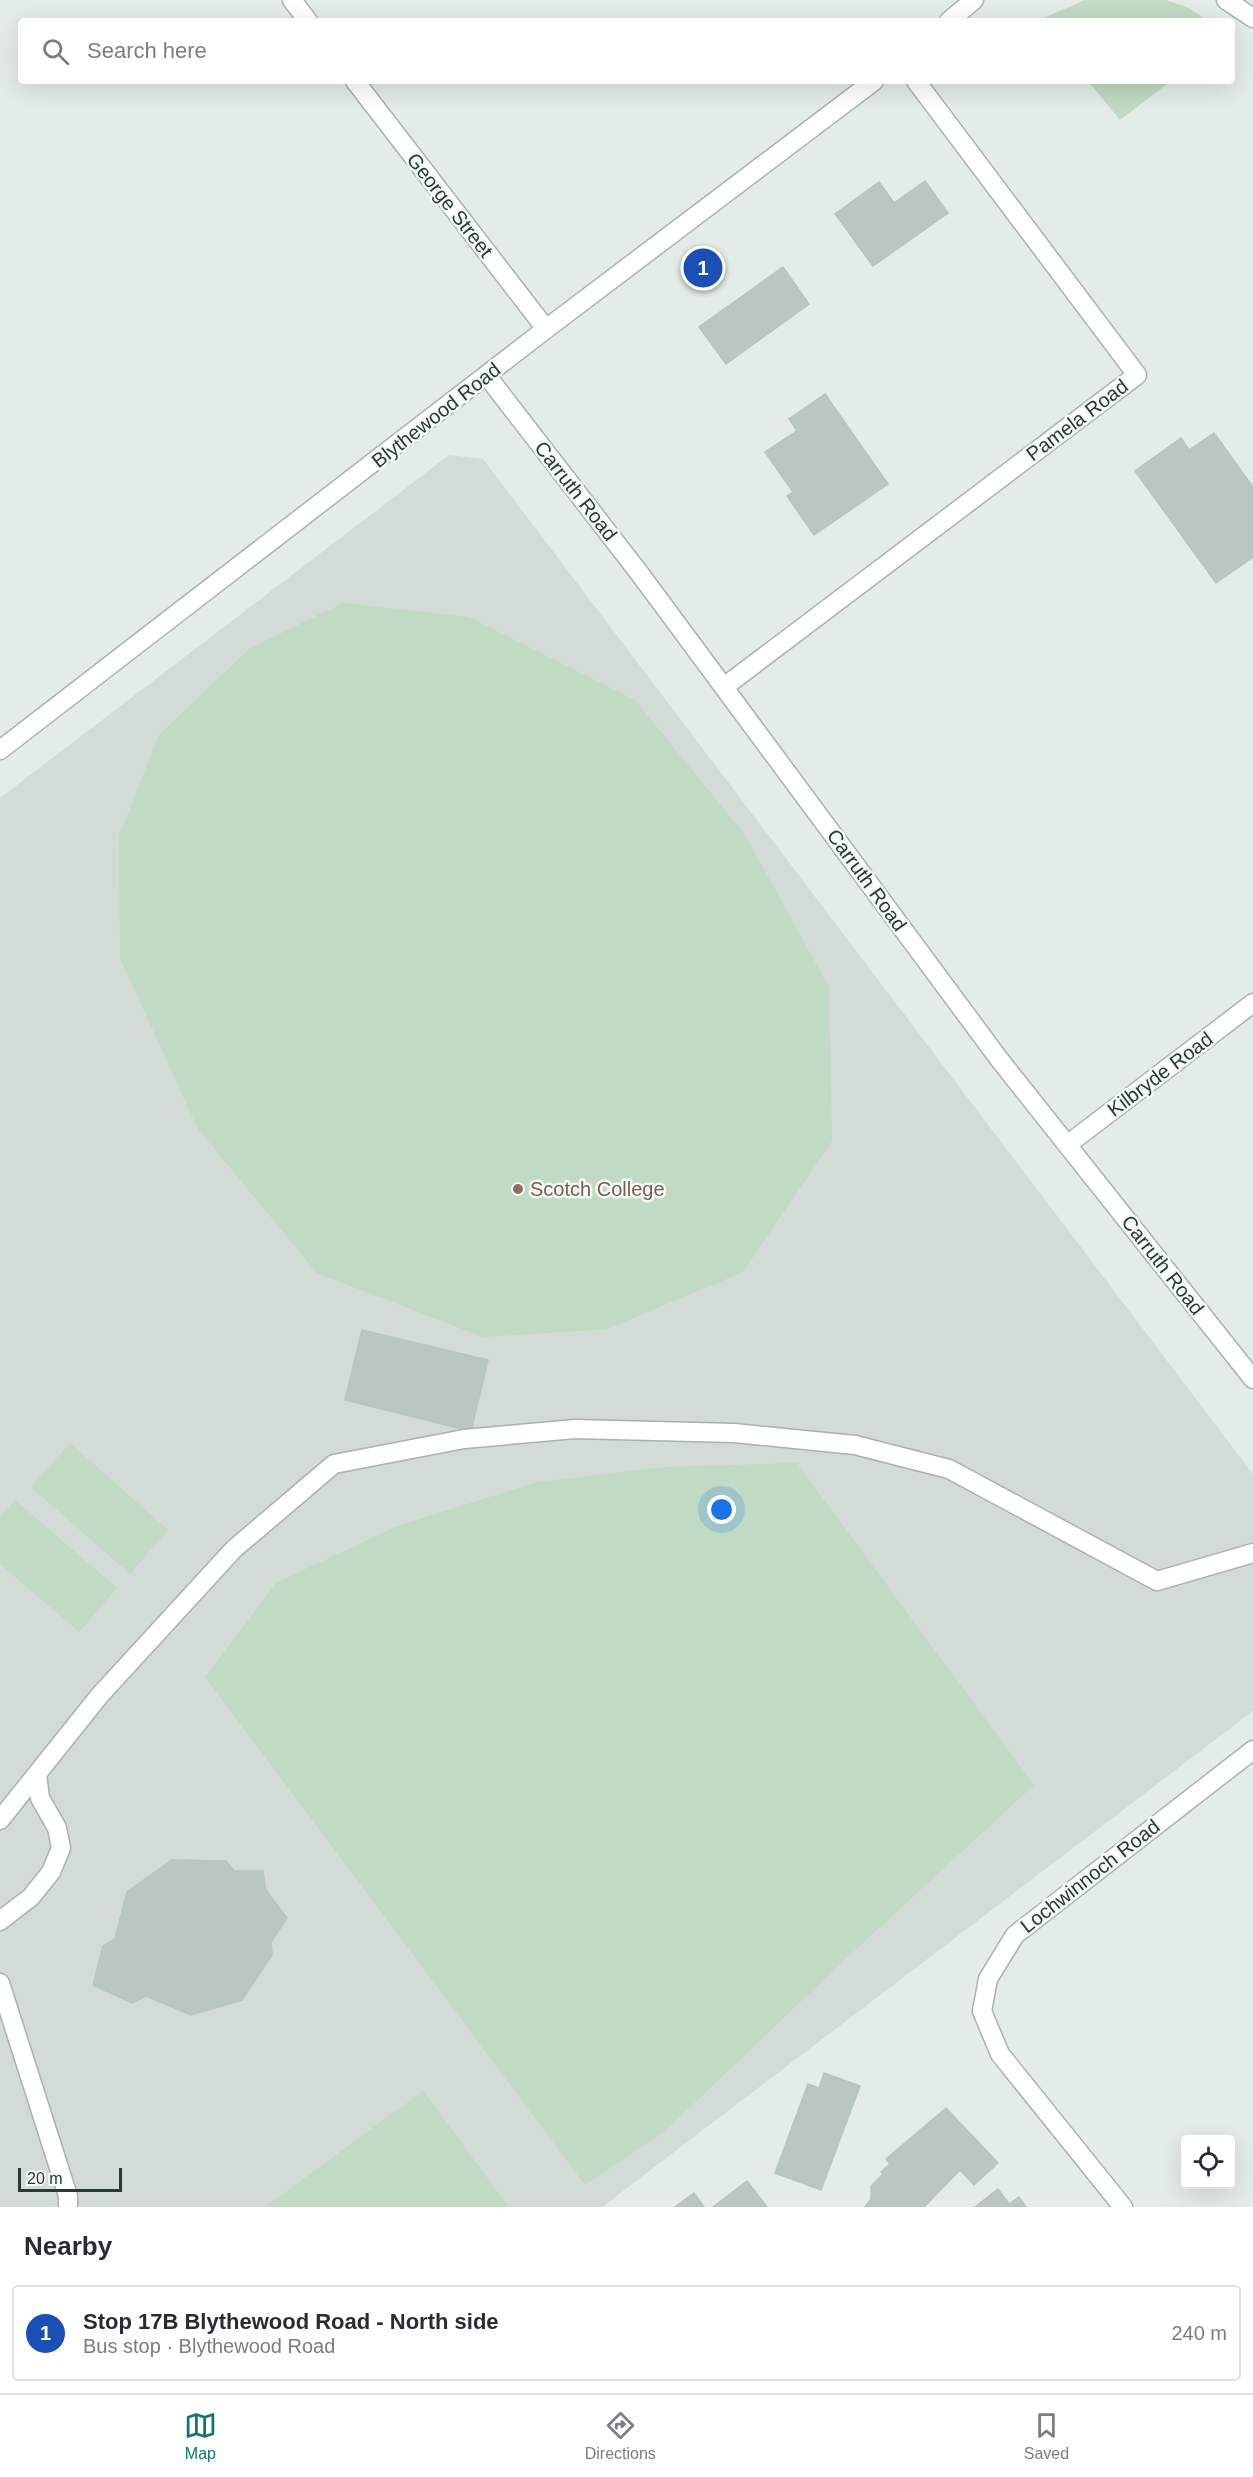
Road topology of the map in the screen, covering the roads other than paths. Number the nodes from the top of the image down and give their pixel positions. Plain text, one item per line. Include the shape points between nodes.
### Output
1 (292, 0) edge
2 (974, 0) edge
3 (1226, 0) edge
4 (306, 18) edge
5 (953, 18) edge
6 (1253, 18) edge
7 (357, 84) edge
8 (870, 84) edge
9 (918, 84) edge
10 (546, 329) junction
11 (487, 376) junction
12 (724, 687) junction
13 (0, 750) edge
14 (1253, 1003) edge
15 (1067, 1145) junction
16 (1253, 1379) edge
17 (1253, 1553) edge
18 (1253, 1750) edge
19 (37, 1774) junction
20 (0, 1820) edge
21 (0, 1920) edge
22 (0, 1983) edge
23 (68, 2207) edge
24 (1123, 2207) edge

1 - 4 street
2 - 5 street
3 - 6 street
7 - 10 street, George Street
8 - 10 street, Blythewood Road
9 - 12 street, Pamela Road via 1137,375
10 - 11 street, Blythewood Road
11 - 12 street, Carruth Road
11 - 13 street, Blythewood Road
12 - 15 street, Carruth Road
14 - 15 street, Kilbryde Road
15 - 16 street, Carruth Road
17 - 19 street via 1157,1581 949,1469 855,1444 734,1433 575,1429 464,1439 334,1464 234,1549 100,1695
18 - 24 street, Lochwinnoch Road via 1015,1935 988,1979 982,2011 1000,2054
19 - 20 street
19 - 21 street via 40,1798 57,1828 61,1848 51,1872 31,1897
22 - 23 street via 68,2196

